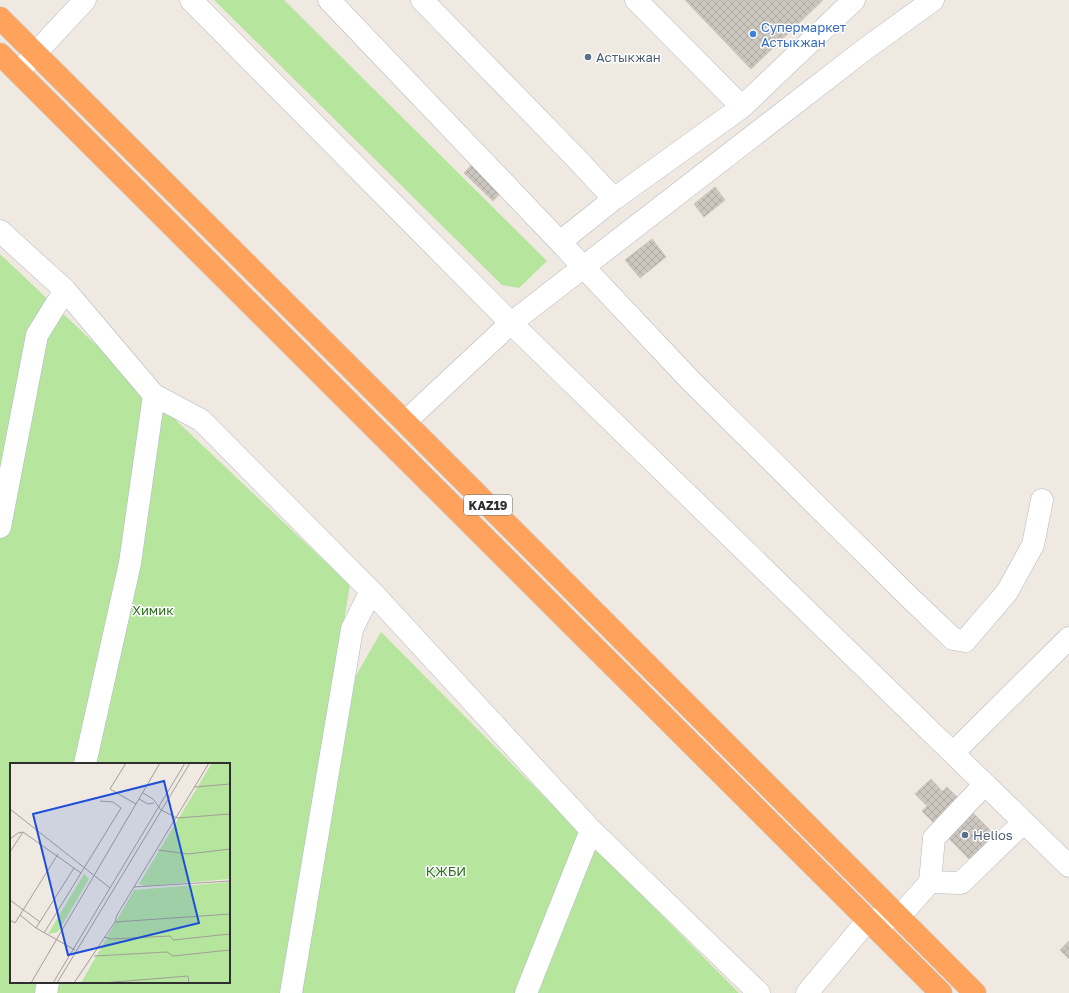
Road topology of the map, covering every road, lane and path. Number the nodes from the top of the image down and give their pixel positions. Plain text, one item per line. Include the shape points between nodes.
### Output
1 (85, 0) edge
2 (191, 0) edge
3 (329, 0) edge
4 (422, 0) edge
5 (636, 0) edge
6 (854, 0) edge
7 (933, 0) edge
8 (0, 18) edge
9 (0, 54) edge
10 (36, 54) junction
11 (18, 72) junction
12 (742, 108) junction
13 (614, 199) junction
14 (0, 231) edge
15 (560, 242) junction
16 (582, 266) junction
17 (65, 290) junction
18 (511, 322) junction
19 (154, 395) junction
20 (405, 422) junction
21 (1042, 500) dead end
22 (0, 527) edge
23 (371, 592) junction
24 (1069, 638) edge
25 (953, 753) junction
26 (85, 763) edge
27 (985, 784) junction
28 (1024, 822) junction
29 (591, 830) junction
30 (1069, 866) edge
31 (930, 882) junction
32 (898, 916) junction
33 (868, 920) junction
34 (48, 983) edge
35 (46, 993) edge
36 (291, 993) edge
37 (526, 993) edge
38 (759, 993) edge
39 (807, 993) edge
40 (940, 993) edge
41 (975, 993) edge

1 - 10 street
2 - 18 street
3 - 15 street
4 - 13 street
5 - 12 street
6 - 12 street
7 - 16 street
8 - 10 highway, KAZ19
9 - 11 highway, KAZ19
10 - 11 street
10 - 20 highway, KAZ19
11 - 33 highway, KAZ19
12 - 13 street
13 - 15 street
14 - 17 street
15 - 16 street
16 - 18 street
16 - 21 street via 691,381 953,638 965,641 1007,592 1033,545
17 - 19 street
17 - 22 street via 37,335
18 - 20 street
18 - 25 street
19 - 23 street via 201,420
19 - 26 street via 130,564
20 - 32 highway, KAZ19
23 - 29 street
23 - 36 street via 352,629
24 - 25 street
25 - 27 street
27 - 28 street
27 - 31 street via 934,838
28 - 30 street
28 - 31 street via 961,883
29 - 37 street
29 - 38 street
31 - 32 street
32 - 33 street
32 - 41 highway, KAZ19
33 - 39 street
33 - 40 highway, KAZ19
34 - 35 street

